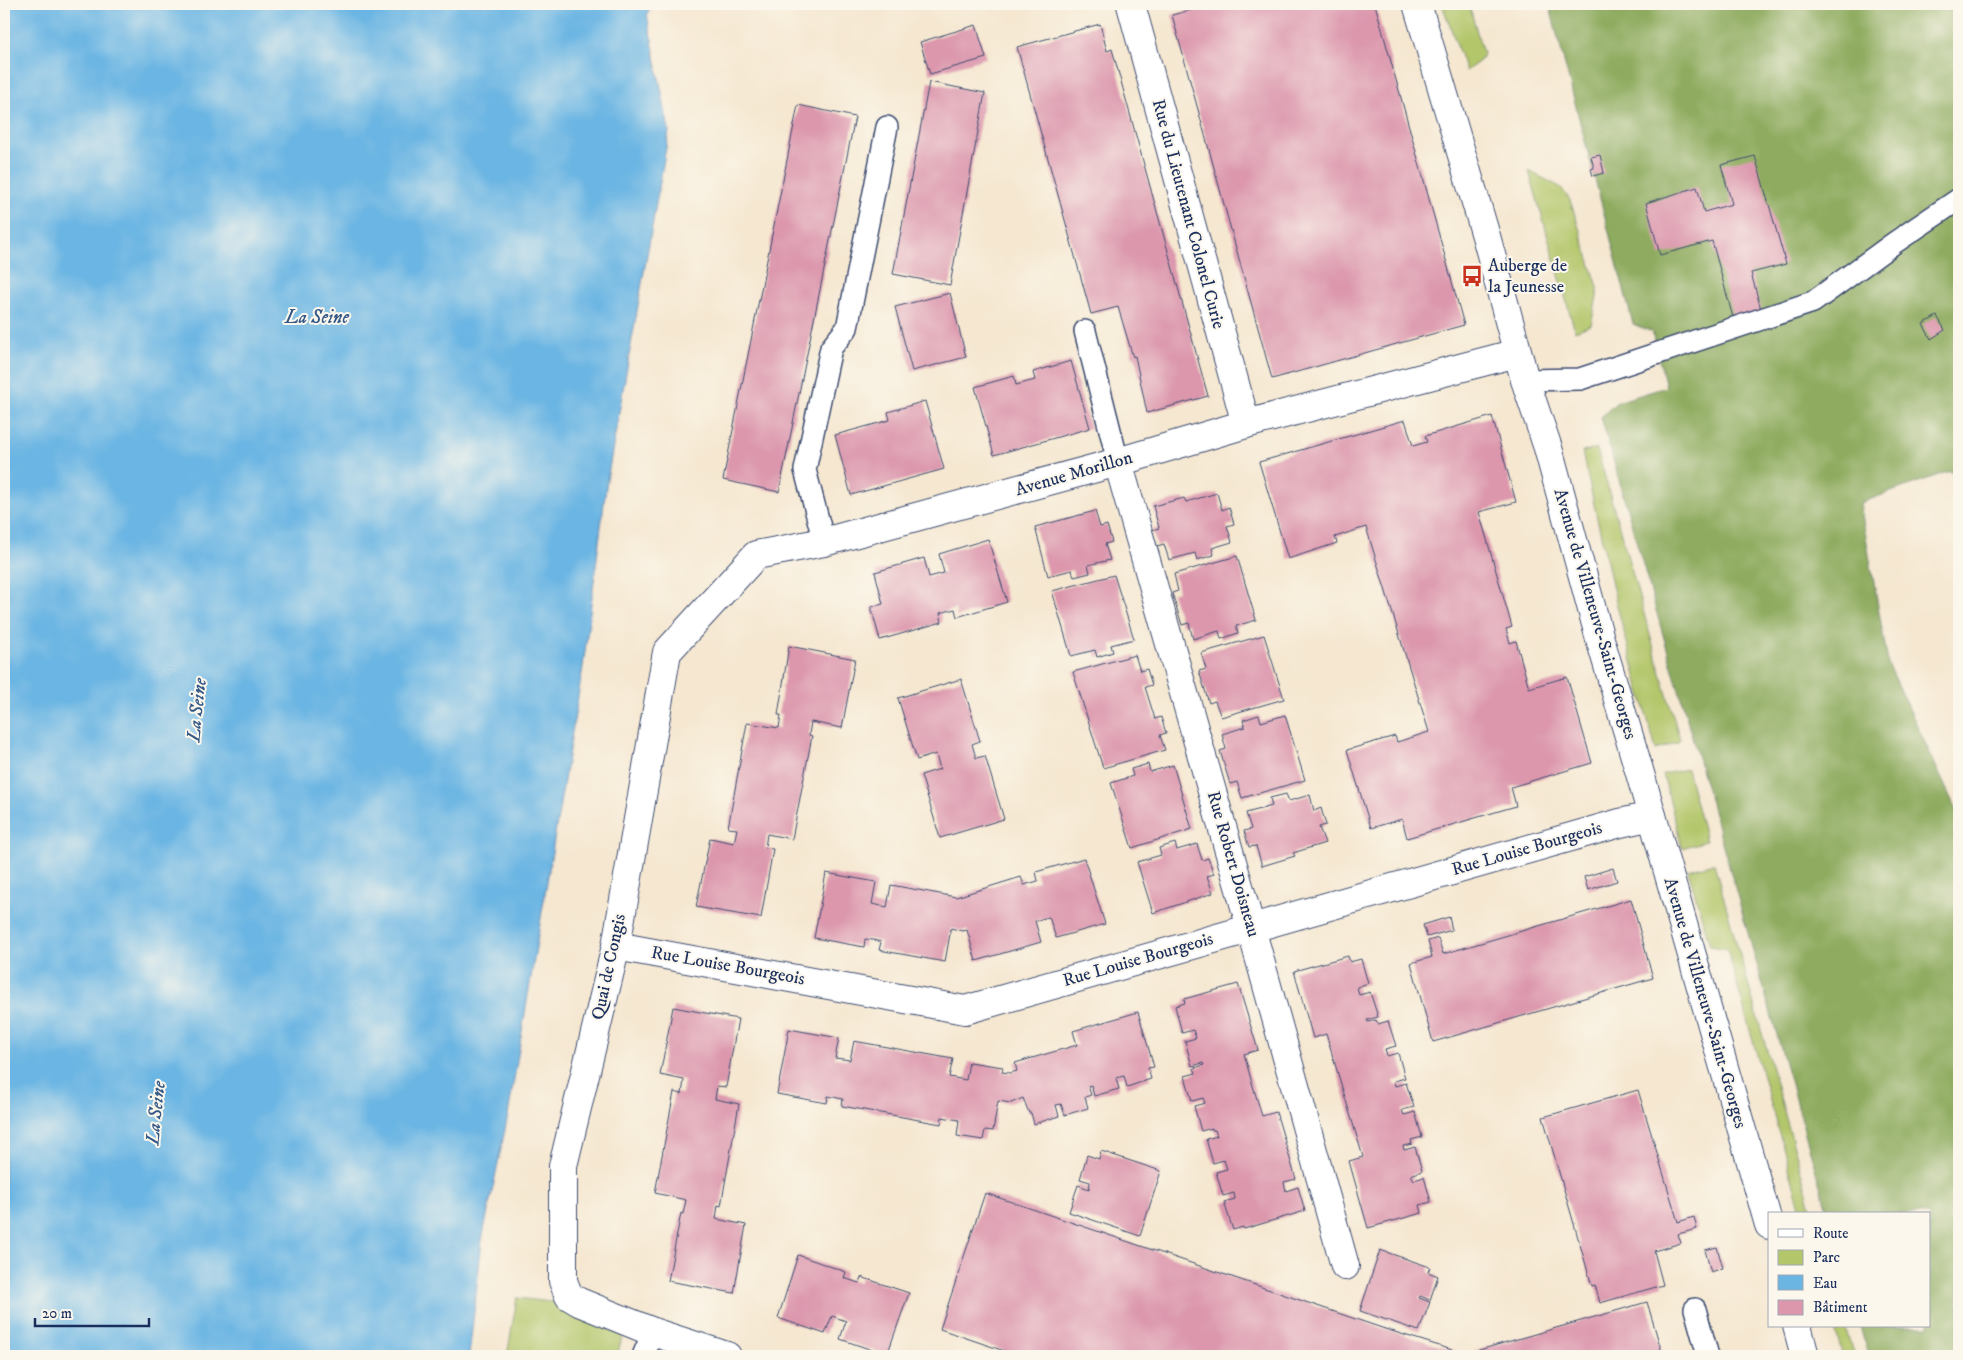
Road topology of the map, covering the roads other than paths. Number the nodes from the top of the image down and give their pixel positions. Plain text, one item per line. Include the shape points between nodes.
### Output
1 (1417, 4) edge
2 (1131, 5) edge
3 (887, 127) dead end
4 (1959, 199) edge
5 (1085, 331) dead end
6 (1517, 353) junction
7 (1525, 380) junction
8 (1246, 424) junction
9 (1118, 462) junction
10 (824, 542) junction
11 (667, 652) joint
12 (1652, 816) junction
13 (1251, 928) junction
14 (616, 946) junction
15 (1768, 1222) edge
16 (1345, 1266) dead end
17 (1695, 1308) dead end
18 (1798, 1328) edge
19 (648, 1344) edge
20 (727, 1356) edge
21 (1708, 1356) edge
22 (1806, 1356) edge

1 - 6 street, Avenue de Villeneuve-Saint-Georges
2 - 8 street, Rue du Lieutenant Colonel Curie
3 - 10 lane via 847,328 832,348 805,470
4 - 7 lane via 1813,302 1580,379
5 - 9 lane
6 - 7 street, Avenue de Villeneuve-Saint-Georges
6 - 8 street, Avenue Morillon
7 - 12 street, Avenue de Villeneuve-Saint-Georges via 1548,448
8 - 9 street, Avenue Morillon
9 - 10 street, Avenue Morillon
9 - 13 street, Rue Robert Doisneau
10 - 11 street, Avenue Morillon via 756,555
11 - 14 street, Quai de Congis
12 - 13 street, Rue Louise Bourgeois
12 - 15 street, Avenue de Villeneuve-Saint-Georges
13 - 14 street, Rue Louise Bourgeois via 965,1010
13 - 16 street, Rue Robert Doisneau
14 - 19 street, Quai de Congis via 563,1166 563,1281 569,1296
17 - 21 lane
18 - 22 street
19 - 20 street

